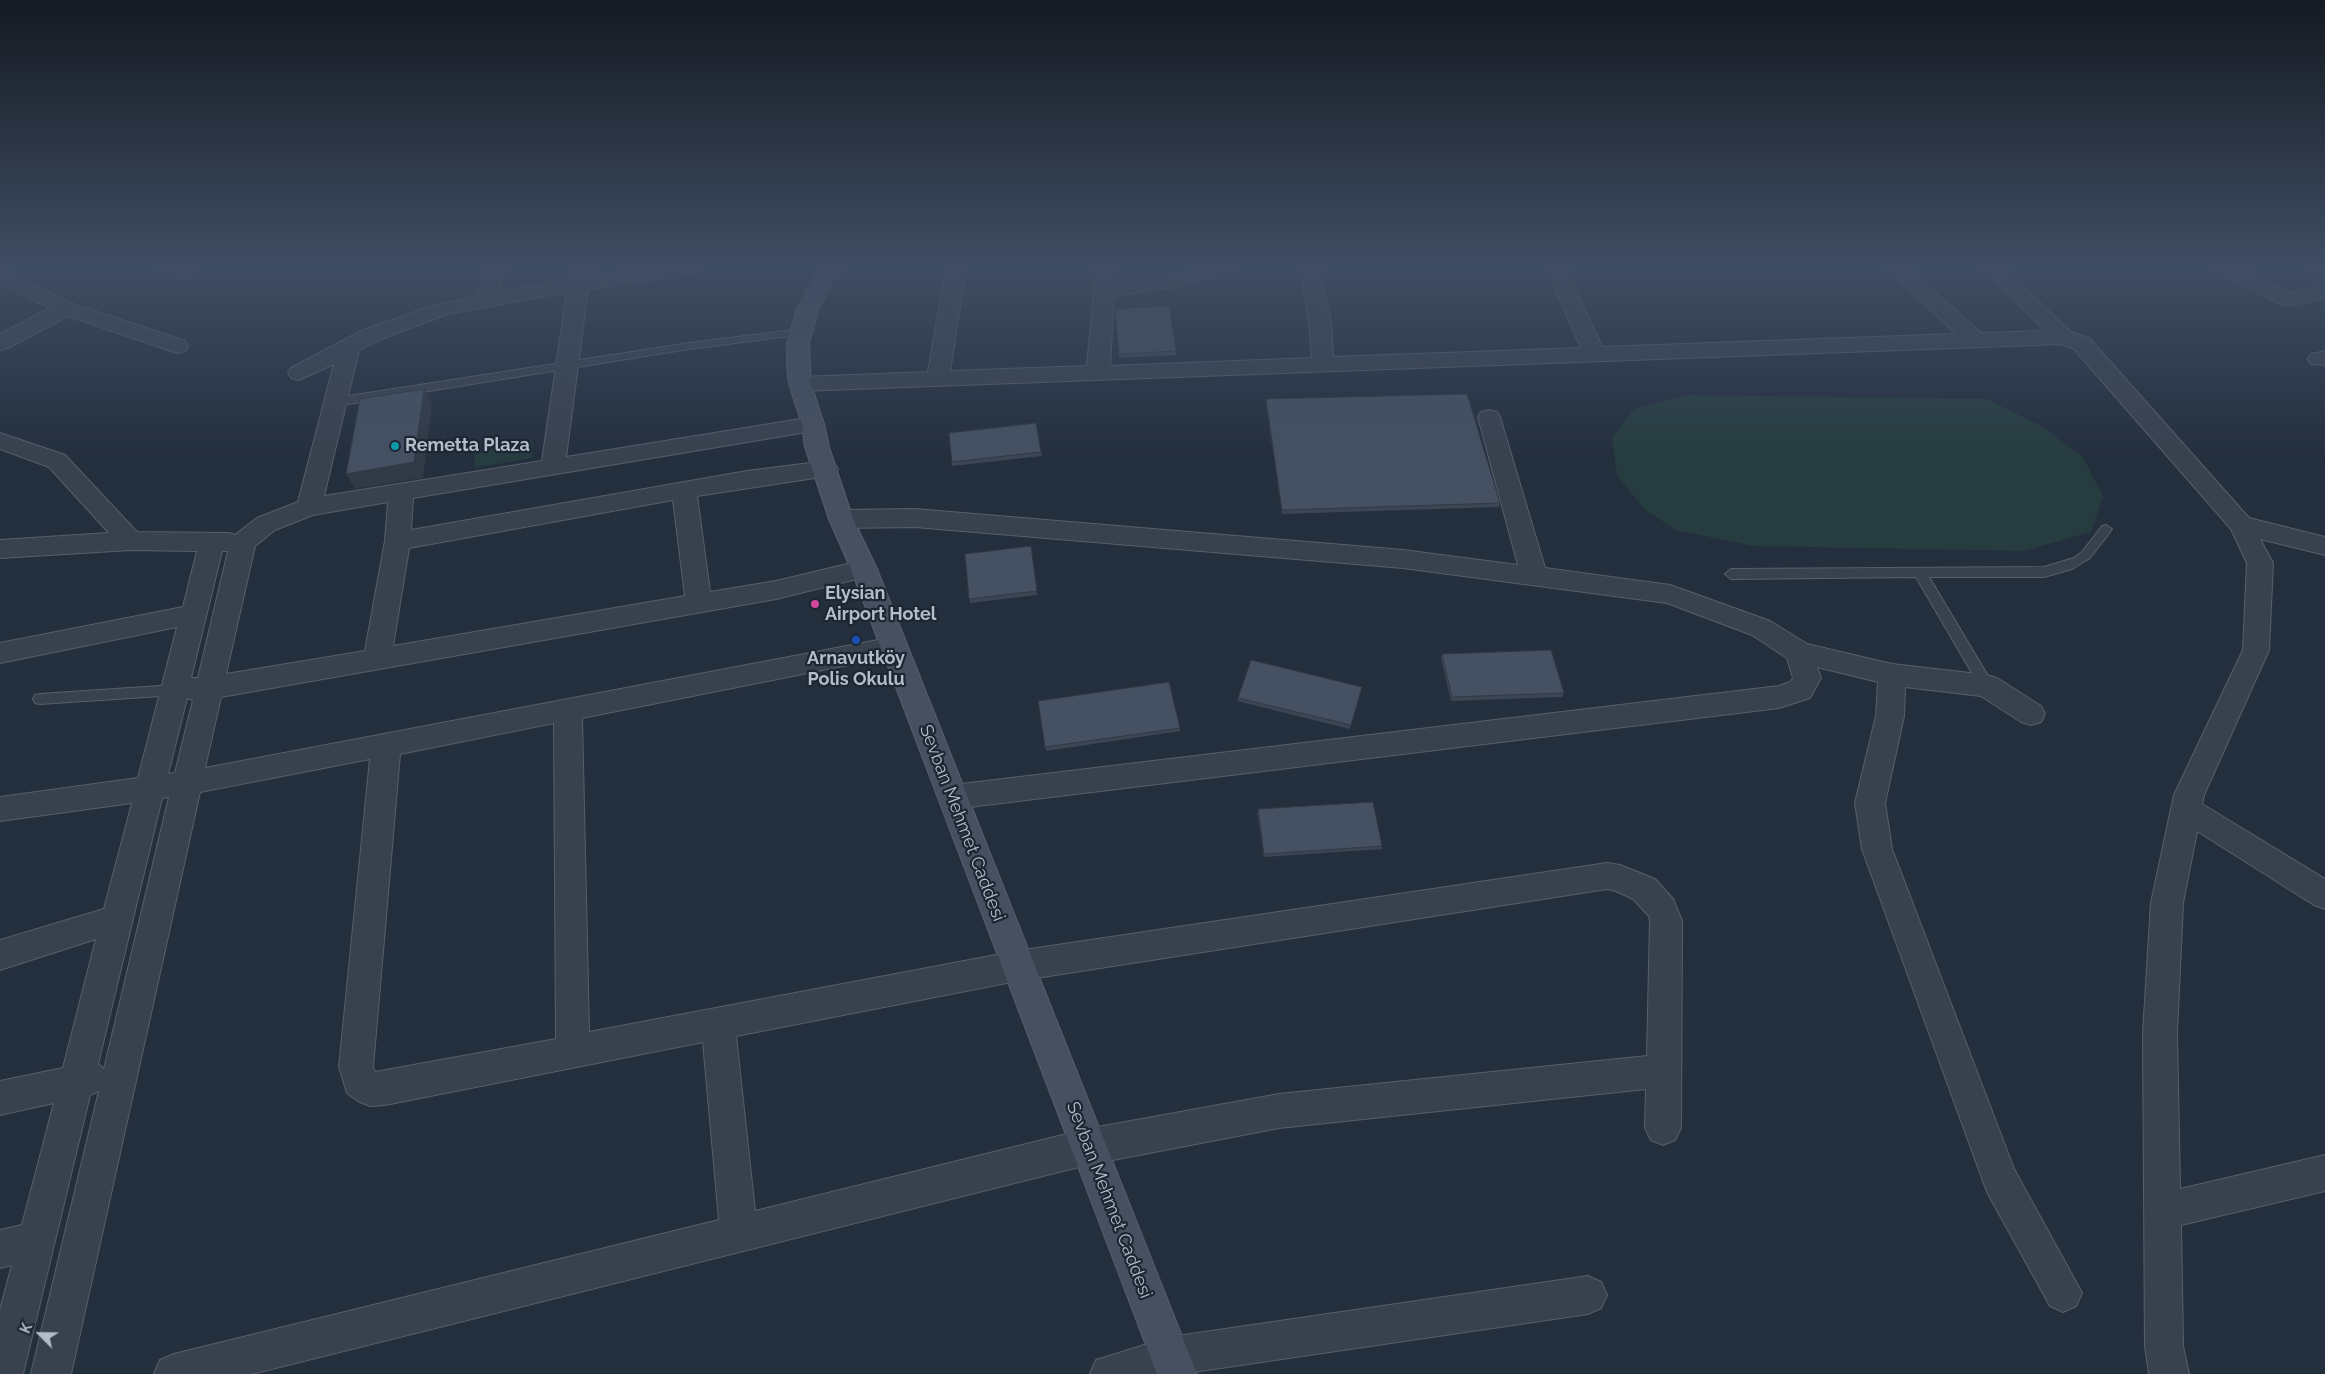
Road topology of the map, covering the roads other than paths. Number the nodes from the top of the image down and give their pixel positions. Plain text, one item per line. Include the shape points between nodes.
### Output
1 (21, 332) edge
2 (137, 332) edge
3 (382, 332) edge
4 (572, 332) edge
5 (801, 332) joint
6 (946, 332) edge
7 (1101, 332) edge
8 (1321, 332) edge
9 (1585, 332) edge
10 (1966, 332) edge
11 (2058, 332) edge
12 (2063, 337) junction
13 (1975, 340) junction
14 (0, 343) edge
15 (178, 346) dead end
16 (349, 346) junction
17 (1595, 355) junction
18 (567, 365) junction
19 (1323, 365) junction
20 (299, 373) dead end
21 (1098, 373) junction
22 (938, 379) junction
23 (800, 384) junction
24 (336, 402) junction
25 (1489, 417) dead end
26 (814, 424) junction
27 (0, 441) edge
28 (553, 468) junction
29 (826, 469) junction
30 (684, 491) junction
31 (401, 493) junction
32 (309, 508) junction
33 (841, 518) junction
34 (2241, 525) junction
35 (2106, 528) dead end
36 (130, 540) junction
37 (398, 541) junction
38 (212, 542) junction
39 (244, 542) junction
40 (2325, 546) edge
41 (0, 549) edge
42 (864, 568) junction
43 (1920, 573) junction
44 (1731, 574) dead end
45 (1534, 576) junction
46 (699, 604) junction
47 (194, 614) junction
48 (894, 647) junction
49 (1799, 652) junction
50 (0, 653) edge
51 (377, 659) junction
52 (1892, 675) junction
53 (1987, 686) junction
54 (209, 688) junction
55 (175, 690) junction
56 (40, 699) dead end
57 (568, 709) junction
58 (2030, 714) dead end
59 (386, 744) junction
60 (187, 783) junction
61 (150, 788) junction
62 (952, 796) junction
63 (2186, 809) junction
64 (0, 810) edge
65 (2325, 895) edge
66 (118, 919) junction
67 (0, 955) edge
68 (1017, 966) junction
69 (718, 1024) junction
70 (573, 1052) junction
71 (1664, 1070) junction
72 (120, 1071) junction
73 (77, 1081) junction
74 (0, 1098) edge
75 (1663, 1128) dead end
76 (1087, 1147) junction
77 (2325, 1173) edge
78 (2162, 1211) junction
79 (739, 1234) junction
80 (36, 1240) junction
81 (0, 1249) edge
82 (2063, 1293) dead end
83 (1588, 1295) dead end
84 (1173, 1365) edge
85 (3, 1374) edge
86 (50, 1374) edge
87 (174, 1374) edge
88 (1110, 1374) edge
89 (2169, 1374) edge

1 - 14 street
2 - 15 street
3 - 16 street
4 - 18 street
5 - 18 lane
5 - 23 main road, Sevban Mehmet Caddesi via 798,343
6 - 22 street
7 - 21 street
8 - 19 street
9 - 17 street
10 - 13 street
11 - 12 street
12 - 13 street
12 - 34 street via 2082,344
13 - 17 street
16 - 20 street
16 - 24 street
17 - 19 street
18 - 24 lane
18 - 28 street
19 - 21 street
21 - 22 street
22 - 23 street
23 - 26 main road, Sevban Mehmet Caddesi
24 - 32 street
25 - 45 street
26 - 28 street
26 - 29 main road, Sevban Mehmet Caddesi via 817,447
27 - 36 street via 57,461
28 - 31 street
29 - 30 street
29 - 33 main road, Sevban Mehmet Caddesi
30 - 37 street
30 - 46 street
31 - 32 street
31 - 37 street
32 - 39 street via 266,524
33 - 42 main road, Sevban Mehmet Caddesi
33 - 45 street via 934,519 1403,559
34 - 40 street
34 - 63 street via 2260,563 2256,650
35 - 43 lane via 2086,555 2056,569 2030,573
36 - 38 street
36 - 41 street
37 - 51 street
38 - 39 street
38 - 47 street
39 - 54 street
42 - 46 street via 776,590
42 - 48 main road, Sevban Mehmet Caddesi
43 - 44 lane
43 - 53 lane
45 - 49 street via 1670,594 1761,628
46 - 51 street
47 - 50 street
47 - 55 street
48 - 57 street
48 - 62 main road, Sevban Mehmet Caddesi
49 - 52 street
49 - 62 street via 1807,678 1800,690 1779,697
51 - 54 street
52 - 53 street
52 - 82 street via 1890,716 1870,803 1876,849 2000,1179
53 - 58 street
54 - 55 street
54 - 60 street
55 - 56 lane
55 - 61 street
57 - 59 street
57 - 70 street
59 - 60 street
59 - 70 street via 356,1067 359,1081 377,1090
60 - 61 street
60 - 72 street
61 - 64 street
61 - 66 street
62 - 68 main road, Sevban Mehmet Caddesi
63 - 65 street
63 - 78 street via 2167,903 2160,1033
66 - 67 street
66 - 73 street
68 - 69 street
68 - 71 street via 1607,876 1620,878 1644,889 1654,898 1666,921
68 - 76 main road, Sevban Mehmet Caddesi
69 - 70 street
69 - 79 street
71 - 75 street
71 - 76 street via 1279,1111
72 - 73 street
72 - 86 street
73 - 74 street
73 - 80 street
76 - 79 street
76 - 84 main road, Sevban Mehmet Caddesi
77 - 78 street
78 - 89 street via 2164,1346
79 - 87 street
80 - 81 street
80 - 85 street
83 - 84 street
84 - 88 street

